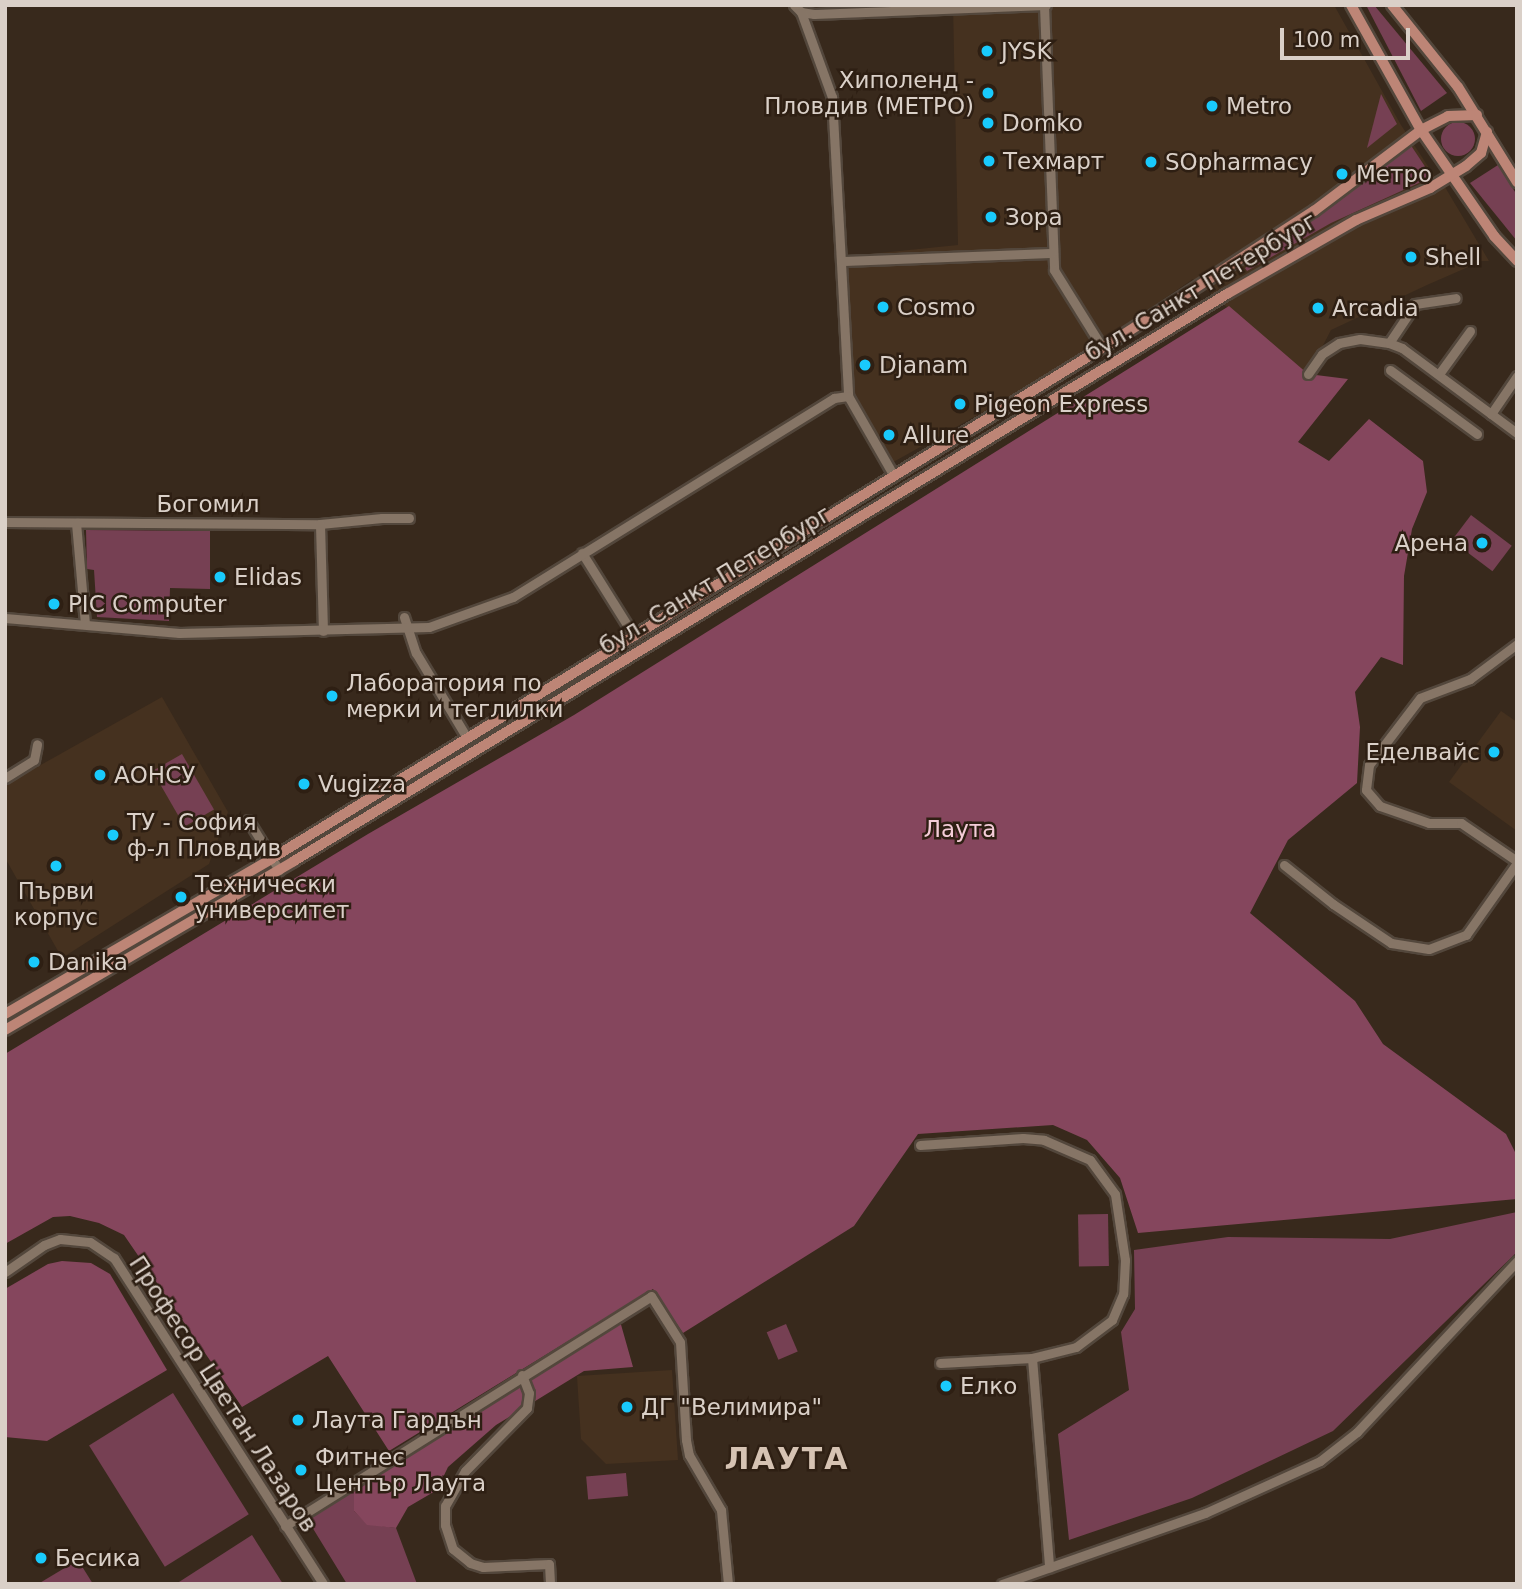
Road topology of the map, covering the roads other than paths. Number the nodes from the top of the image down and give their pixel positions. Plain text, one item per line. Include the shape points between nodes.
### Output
1 (1045, 5) edge
2 (1352, 5) edge
3 (1392, 5) edge
4 (798, 9) edge
5 (1477, 115) junction
6 (1421, 130) junction
7 (1487, 132) junction
8 (1451, 174) junction
9 (1517, 182) edge
10 (1052, 253) junction
11 (842, 261) junction
12 (1517, 261) edge
13 (1456, 298) dead end
14 (1471, 331) dead end
15 (1390, 343) junction
16 (1102, 347) junction
17 (1390, 370) dead end
18 (1308, 374) dead end
19 (1439, 374) junction
20 (1517, 376) edge
21 (848, 396) junction
22 (1491, 414) junction
23 (1517, 433) edge
24 (1477, 434) dead end
25 (894, 476) junction
26 (409, 518) dead end
27 (5, 522) edge
28 (76, 523) junction
29 (320, 524) junction
30 (582, 553) junction
31 (404, 617) dead end
32 (5, 618) edge
33 (85, 624) junction
34 (407, 628) junction
35 (323, 631) junction
36 (634, 636) junction
37 (1517, 644) edge
38 (467, 738) junction
39 (37, 744) dead end
40 (5, 778) edge
41 (248, 820) dead end
42 (271, 859) junction
43 (1517, 862) edge
44 (1284, 865) dead end
45 (279, 870) junction
46 (5, 1014) edge
47 (5, 1030) edge
48 (920, 1145) dead end
49 (1517, 1261) edge
50 (5, 1272) edge
51 (1032, 1358) junction
52 (940, 1363) dead end
53 (522, 1376) junction
54 (285, 1526) junction
55 (1049, 1567) junction
56 (323, 1584) edge
57 (550, 1584) edge
58 (728, 1584) edge
59 (1002, 1584) edge

1 - 4 street
1 - 10 street
2 - 6 main road
3 - 5 main road
4 - 11 street via 832,97
5 - 6 main road, бул. Санкт Петербург via 1448,116
5 - 7 main road
6 - 8 main road
6 - 16 main road, бул. Санкт Петербург via 1314,211
7 - 8 main road, бул. Санкт Петербург via 1475,160
7 - 9 main road
8 - 12 main road
8 - 45 main road, бул. Санкт Петербург via 1356,220 1227,294
10 - 11 street
10 - 16 street via 1054,270
11 - 21 street
13 - 15 street via 1415,304
14 - 19 street
15 - 18 street via 1360,339 1339,343 1322,354
15 - 19 street
16 - 25 main road, бул. Санкт Петербург
17 - 24 street
19 - 22 street
20 - 22 street
21 - 25 street
21 - 30 street via 834,398
22 - 23 street
25 - 36 main road, бул. Санкт Петербург
26 - 29 street, Богомил
27 - 28 street, Богомил
28 - 29 street, Богомил
28 - 33 street
29 - 35 street
30 - 34 street via 513,597 429,627
30 - 36 street
31 - 34 street
32 - 33 street
33 - 35 street via 178,633
34 - 35 street
34 - 38 street via 416,653
36 - 38 main road, бул. Санкт Петербург
37 - 43 street via 1469,679 1420,698 1369,765 1366,790 1380,806 1416,819 1461,823
38 - 42 main road, бул. Санкт Петербург
39 - 40 street via 34,760
41 - 42 street
42 - 45 street
42 - 46 main road, бул. Санкт Петербург
43 - 44 street via 1466,935 1429,949 1391,943
45 - 47 main road, бул. Санкт Петербург
48 - 51 street via 1044,1140 1090,1160 1115,1195 1125,1260 1119,1308 1112,1321 1076,1347
49 - 55 street via 1357,1432 1321,1461 1205,1513
50 - 54 street, Професор Цветан Лазаров via 60,1239 75,1238 103,1248 114,1258
51 - 52 street
51 - 55 street
53 - 54 street
53 - 57 street via 529,1393 527,1408 465,1471 446,1506 445,1525 453,1549 470,1563 483,1567 550,1563
53 - 58 street via 652,1296 680,1342 686,1440 689,1455 721,1510
54 - 56 street, Професор Цветан Лазаров
55 - 59 street

